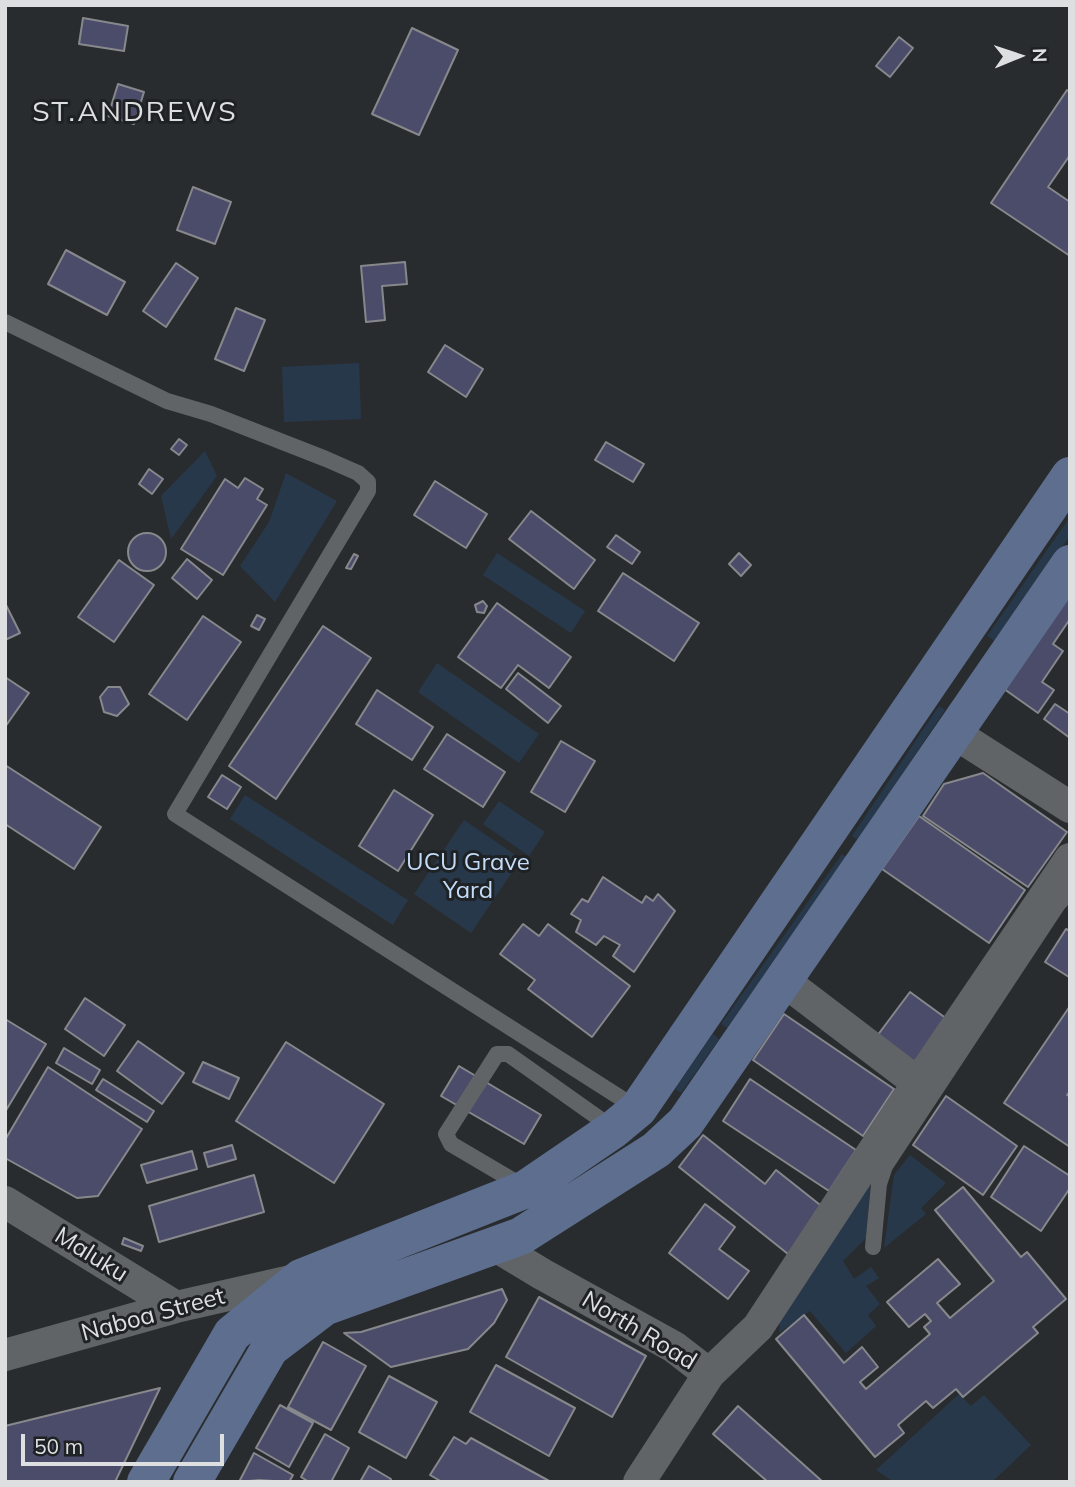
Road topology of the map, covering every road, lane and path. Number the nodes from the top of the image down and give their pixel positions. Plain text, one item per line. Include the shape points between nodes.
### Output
1 (5, 322) edge
2 (1070, 476) edge
3 (1070, 564) edge
4 (943, 665) junction
5 (983, 690) junction
6 (954, 733) junction
7 (1070, 807) edge
8 (1070, 859) edge
9 (1070, 891) edge
10 (784, 981) junction
11 (918, 1083) junction
12 (626, 1119) junction
13 (526, 1189) junction
14 (5, 1202) edge
15 (494, 1245) junction
16 (873, 1247) dead end
17 (301, 1278) junction
18 (176, 1307) junction
19 (5, 1355) edge
20 (709, 1374) junction
21 (146, 1482) edge
22 (192, 1482) edge
23 (639, 1482) edge

1 - 12 lane via 167,401 326,459 368,482 369,491 176,814
2 - 4 main road
3 - 5 main road
4 - 5 main road
4 - 12 main road
5 - 6 main road
6 - 7 street
6 - 10 main road
8 - 11 street
9 - 16 lane via 886,1166 879,1184
10 - 11 street
10 - 15 main road via 685,1123 656,1150 521,1236
11 - 20 street via 758,1327
12 - 13 main road
12 - 13 lane via 508,1054 497,1055 446,1134 452,1144
13 - 17 main road
14 - 18 street, Maluku
15 - 20 street, North Road via 674,1347
15 - 22 main road via 324,1307 270,1348
17 - 18 street, Naboa Street
17 - 21 main road via 232,1334
18 - 19 street, Naboa Street
20 - 23 street, North Road

